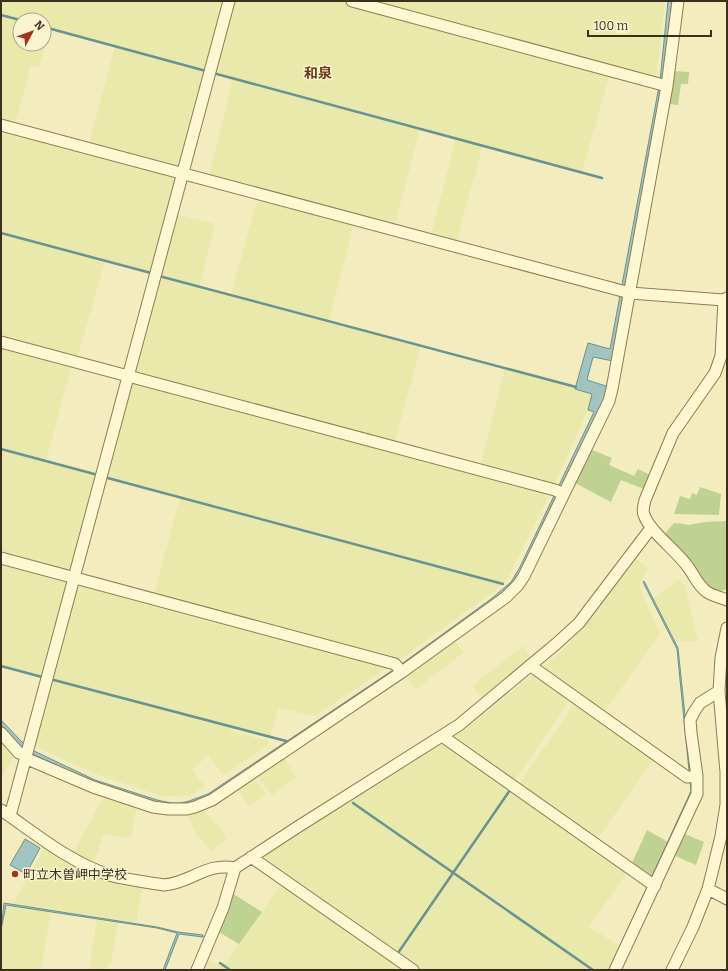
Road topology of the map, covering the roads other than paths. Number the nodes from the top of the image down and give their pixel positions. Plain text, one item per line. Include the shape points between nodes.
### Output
1 (229, 1) edge
2 (352, 1) edge
3 (678, 1) edge
4 (663, 85) junction
5 (1, 124) edge
6 (183, 174) junction
7 (625, 292) junction
8 (726, 299) edge
9 (1, 342) edge
10 (128, 376) junction
11 (559, 492) junction
12 (651, 528) junction
13 (1, 558) edge
14 (73, 578) junction
15 (727, 600) edge
16 (727, 628) edge
17 (531, 666) junction
18 (399, 669) junction
19 (719, 691) junction
20 (1, 733) edge
21 (442, 736) junction
22 (26, 753) junction
23 (692, 777) junction
24 (6, 813) edge
25 (251, 857) junction
26 (235, 868) junction
27 (652, 883) junction
28 (708, 889) junction
29 (727, 899) edge
30 (197, 970) edge
31 (413, 970) edge
32 (616, 970) edge
33 (672, 970) edge

1 - 6 street
2 - 4 street
3 - 4 street
4 - 7 street
5 - 6 street
6 - 7 street
6 - 10 street
7 - 8 street
7 - 11 street via 609,401
8 - 12 street via 721,356 715,373 673,433 645,500 643,514
9 - 10 street
10 - 11 street
10 - 14 street
11 - 18 street via 524,576 512,592
12 - 15 street via 670,545 701,586 712,595
12 - 17 street via 579,623
13 - 14 street
14 - 18 street
14 - 22 street
16 - 19 street via 721,658
17 - 21 street
17 - 23 street
18 - 22 street via 212,800 195,807 178,810 154,807 93,787
19 - 23 street via 700,703 690,720
19 - 28 street via 726,772 726,805
20 - 22 street via 20,753
21 - 25 street
21 - 27 street
22 - 24 street
23 - 27 street via 697,794
24 - 26 street via 57,849 109,875 170,885 206,870 228,866
25 - 26 street
25 - 31 street
26 - 30 street via 223,908
27 - 32 street
28 - 29 street
28 - 33 street

